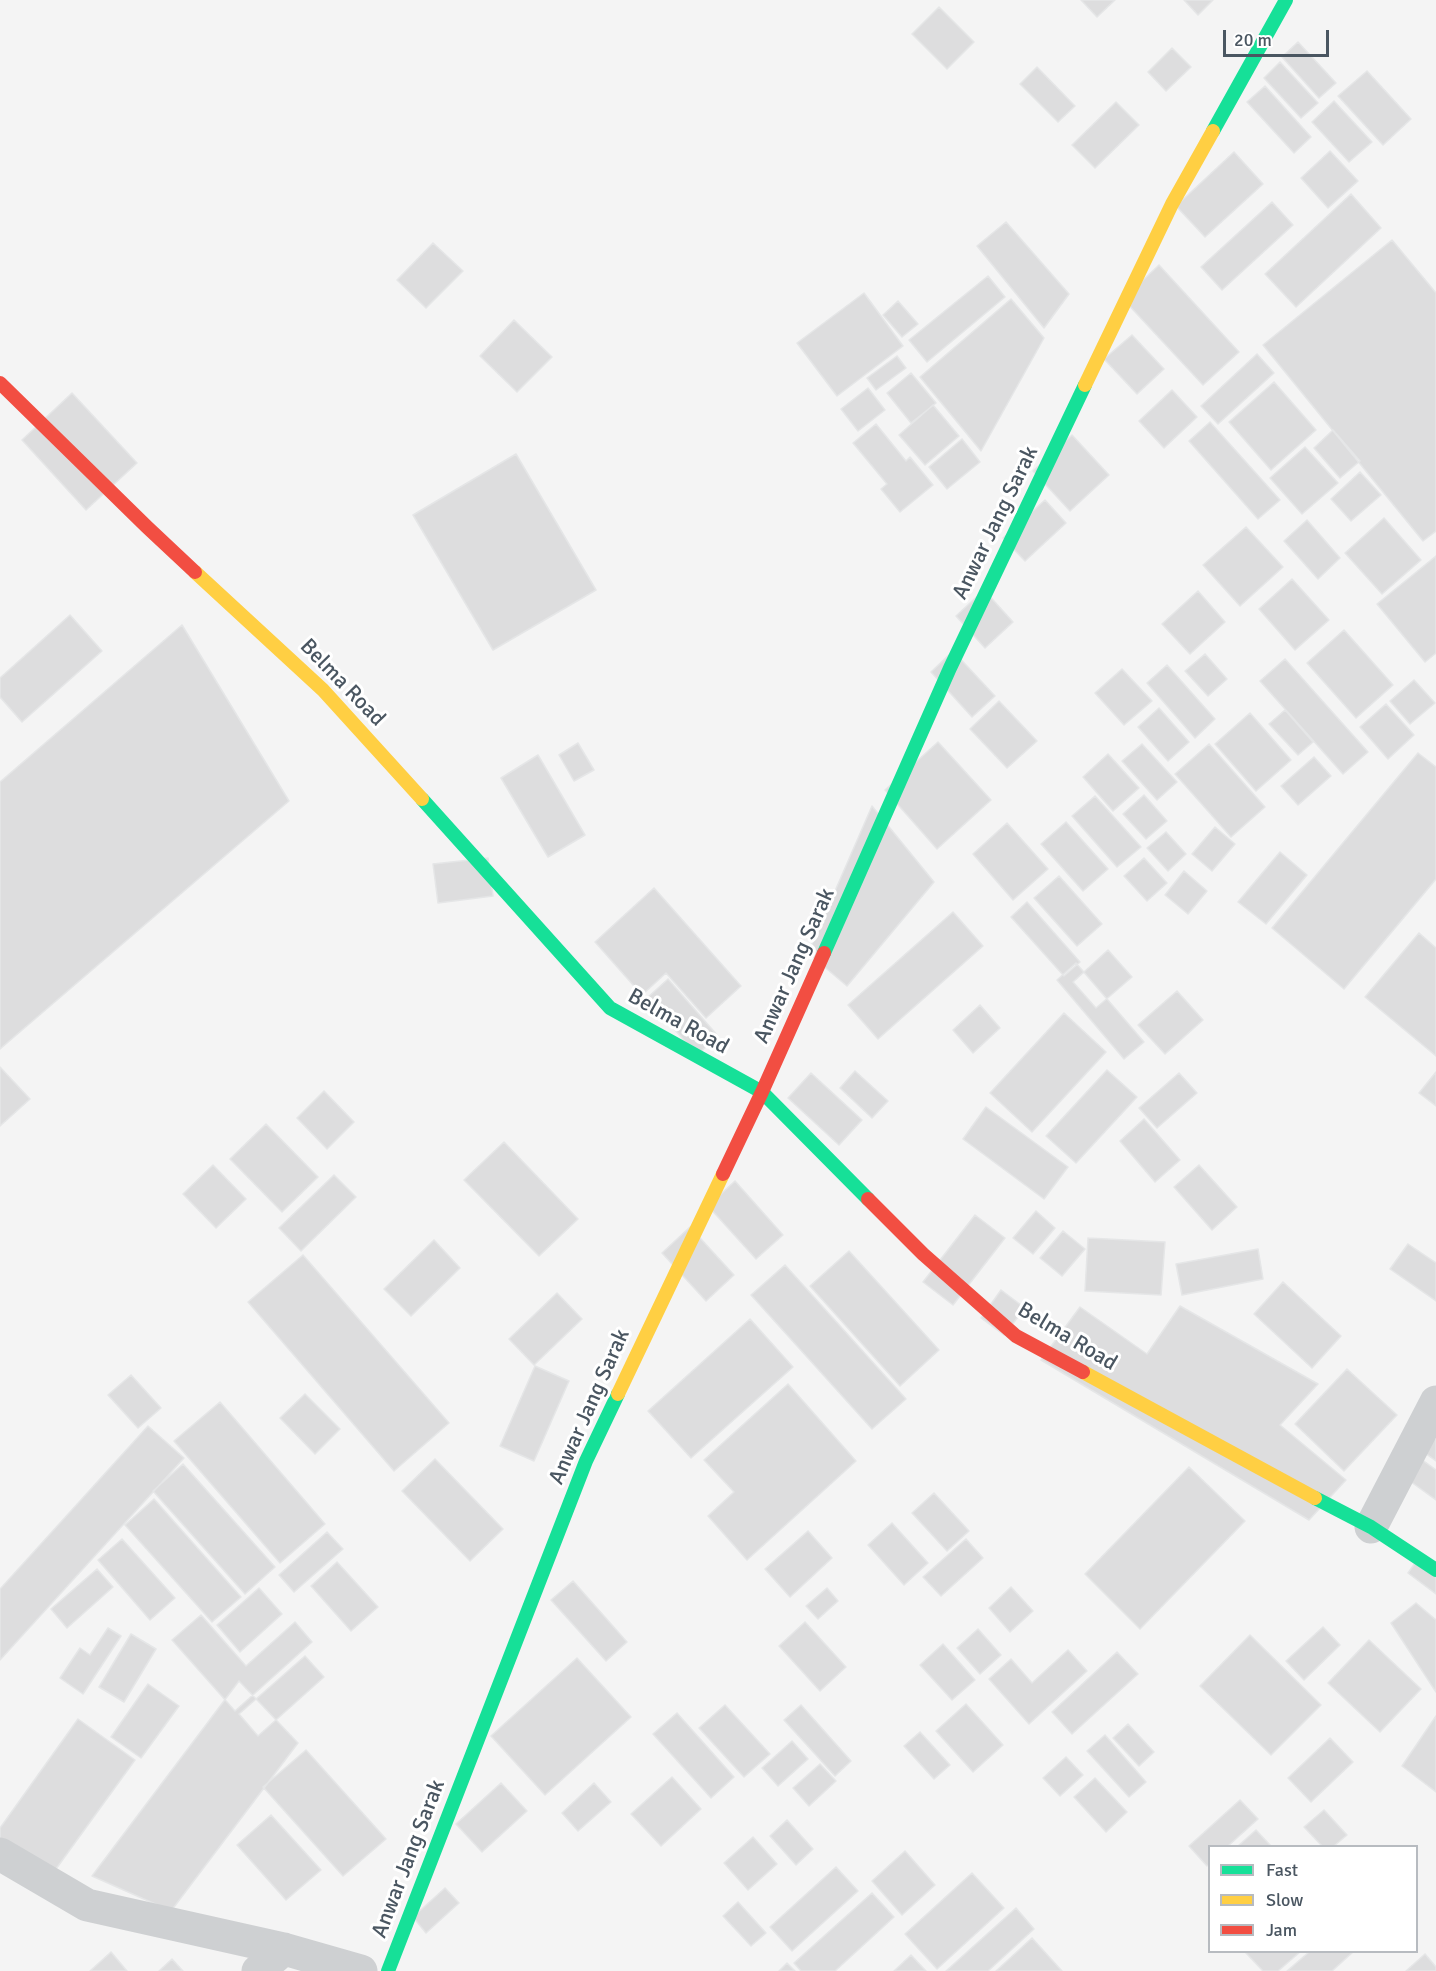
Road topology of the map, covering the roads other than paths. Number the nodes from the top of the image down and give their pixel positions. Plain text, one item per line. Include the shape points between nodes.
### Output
1 (1286, 0) edge
2 (0, 383) edge
3 (762, 1092) junction
4 (1436, 1402) edge
5 (1371, 1527) junction
6 (1436, 1570) edge
7 (0, 1854) edge
8 (284, 1949) junction
9 (258, 1971) edge
10 (361, 1971) edge
11 (388, 1971) edge

1 - 3 main road, Anwar Jang Sarak via 1167,215 950,668
2 - 3 main road, Belma Road via 147,527 323,690 610,1008
3 - 5 main road, Belma Road via 923,1254 1016,1336
3 - 11 main road, Anwar Jang Sarak via 586,1461
4 - 5 street
5 - 6 main road, Belma Road
7 - 8 street via 87,1905
8 - 9 street
8 - 10 street

